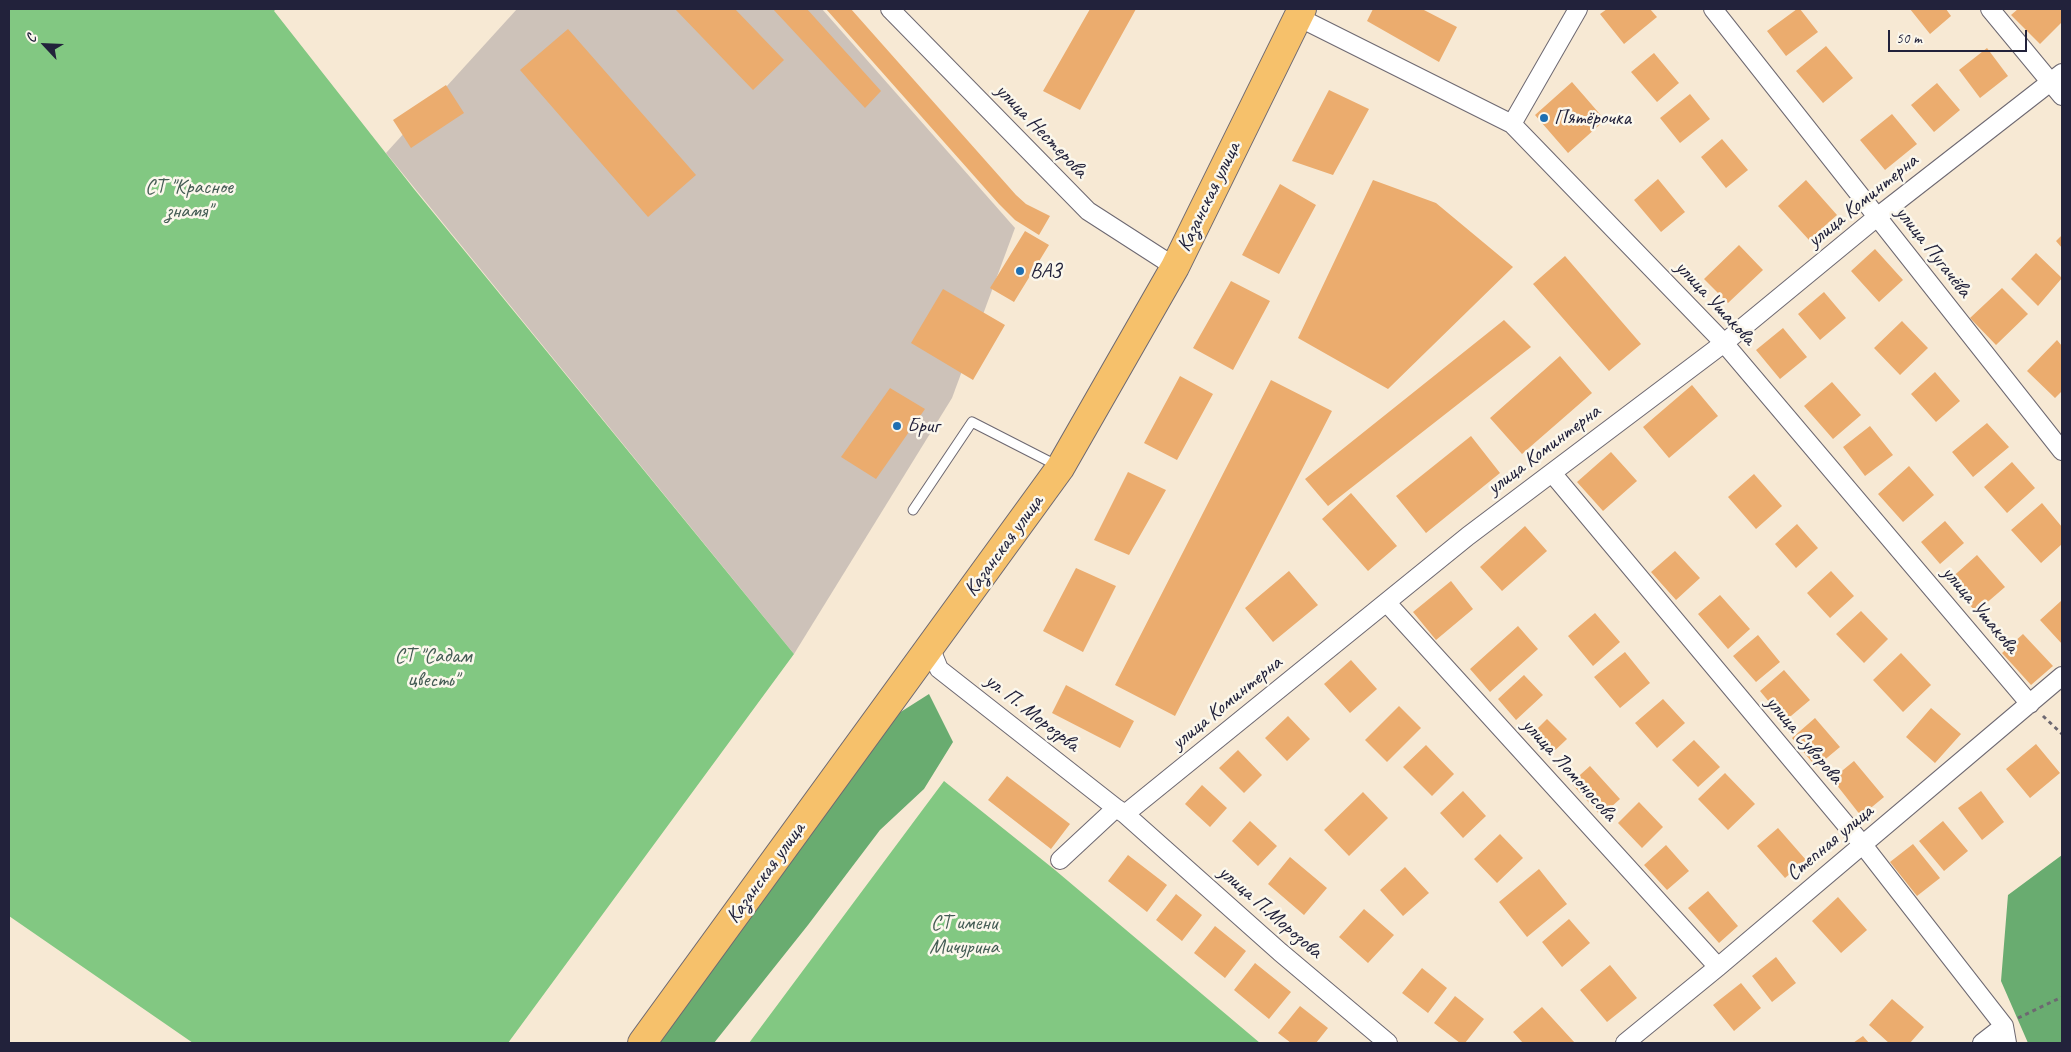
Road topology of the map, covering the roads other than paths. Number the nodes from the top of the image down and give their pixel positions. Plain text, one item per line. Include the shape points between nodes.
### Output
1 (890, 9) edge
2 (1578, 9) edge
3 (1713, 9) edge
4 (1990, 9) edge
5 (1300, 13) edge
6 (2056, 77) edge
7 (2062, 96) edge
8 (1512, 124) junction
9 (1877, 217) junction
10 (1175, 267) junction
11 (1724, 343) junction
12 (2062, 452) edge
13 (1060, 468) junction
14 (1552, 473) junction
15 (913, 510) dead end
16 (1387, 603) junction
17 (930, 647) junction
18 (2062, 676) edge
19 (2030, 704) junction
20 (1120, 811) junction
21 (1863, 845) junction
22 (1060, 860) dead end
23 (1718, 967) junction
24 (2006, 1035) edge
25 (642, 1043) edge
26 (1388, 1043) edge
27 (1625, 1043) edge
28 (1982, 1043) edge

1 - 10 street, улица Нестерова via 1088,211
2 - 8 street
3 - 9 street, улица Пугачёва
4 - 6 street
5 - 8 street, улица Ушакова
5 - 10 highway, Казанская улица
6 - 7 street
6 - 9 street, улица Коминтерна
8 - 11 street, улица Ушакова
9 - 11 street, улица Коминтерна
9 - 12 street, улица Пугачёва
10 - 13 highway, Казанская улица
11 - 14 street, улица Коминтерна
11 - 19 street, улица Ушакова
13 - 15 lane via 972,422
13 - 17 highway, Казанская улица
14 - 16 street, улица Коминтерна
14 - 21 street, улица Суворова
16 - 20 street, улица Коминтерна
16 - 23 street, улица Ломоносова
17 - 20 street, ул. П. Морозрва via 939,669
17 - 25 highway, Казанская улица
18 - 19 street, Степная улица
19 - 21 street, Степная улица
20 - 22 street, улица Коминтерна
20 - 26 street, улица П.Морозова
21 - 23 street, Степная улица
21 - 24 street, улица Суворова
23 - 27 street, Степная улица
24 - 28 street

